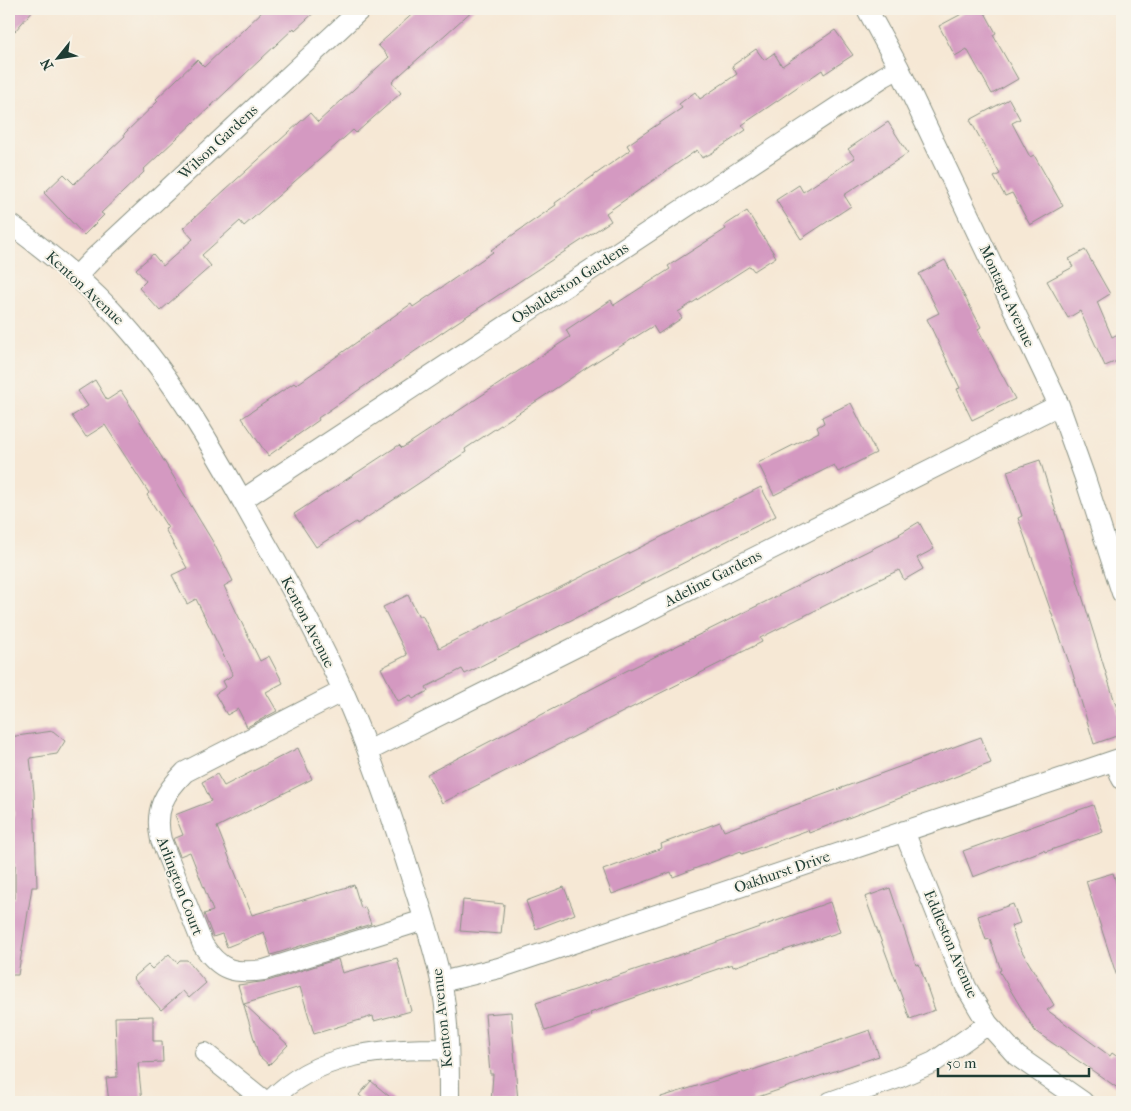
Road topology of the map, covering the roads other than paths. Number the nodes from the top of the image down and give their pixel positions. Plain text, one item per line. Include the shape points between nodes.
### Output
1 (361, 9) edge
2 (867, 9) edge
3 (899, 68) junction
4 (9, 223) edge
5 (76, 277) junction
6 (1059, 406) junction
7 (242, 500) junction
8 (1122, 593) edge
9 (343, 691) junction
10 (368, 751) junction
11 (1120, 766) edge
12 (904, 831) junction
13 (424, 920) junction
14 (441, 982) junction
15 (988, 1024) junction
16 (448, 1049) junction
17 (205, 1053) dead end
18 (268, 1102) edge
19 (449, 1102) edge
20 (830, 1102) edge
21 (1083, 1102) edge

1 - 5 street, Wilson Gardens
2 - 3 street, Montagu Avenue
3 - 6 street, Montagu Avenue
3 - 7 street, Osbaldeston Gardens
4 - 5 street, Kenton Avenue
5 - 7 street, Kenton Avenue via 124,324 158,366
6 - 8 street, Montagu Avenue
6 - 10 street, Adeline Gardens
7 - 9 street, Kenton Avenue via 296,596
9 - 10 street, Kenton Avenue
9 - 13 street, Arlington Court via 185,772 163,800 157,825 161,840 203,945 212,959 230,971 264,970
10 - 13 street, Kenton Avenue
11 - 12 street, Oakhurst Drive
12 - 14 street, Oakhurst Drive via 499,968
12 - 15 street, Eddleston Avenue via 966,988
13 - 14 street, Kenton Avenue
14 - 16 street, Kenton Avenue
15 - 20 street via 934,1062
15 - 21 street, Eddleston Avenue via 1018,1056
16 - 18 street via 388,1049 337,1060 297,1078
16 - 19 street, Kenton Avenue
17 - 18 street

